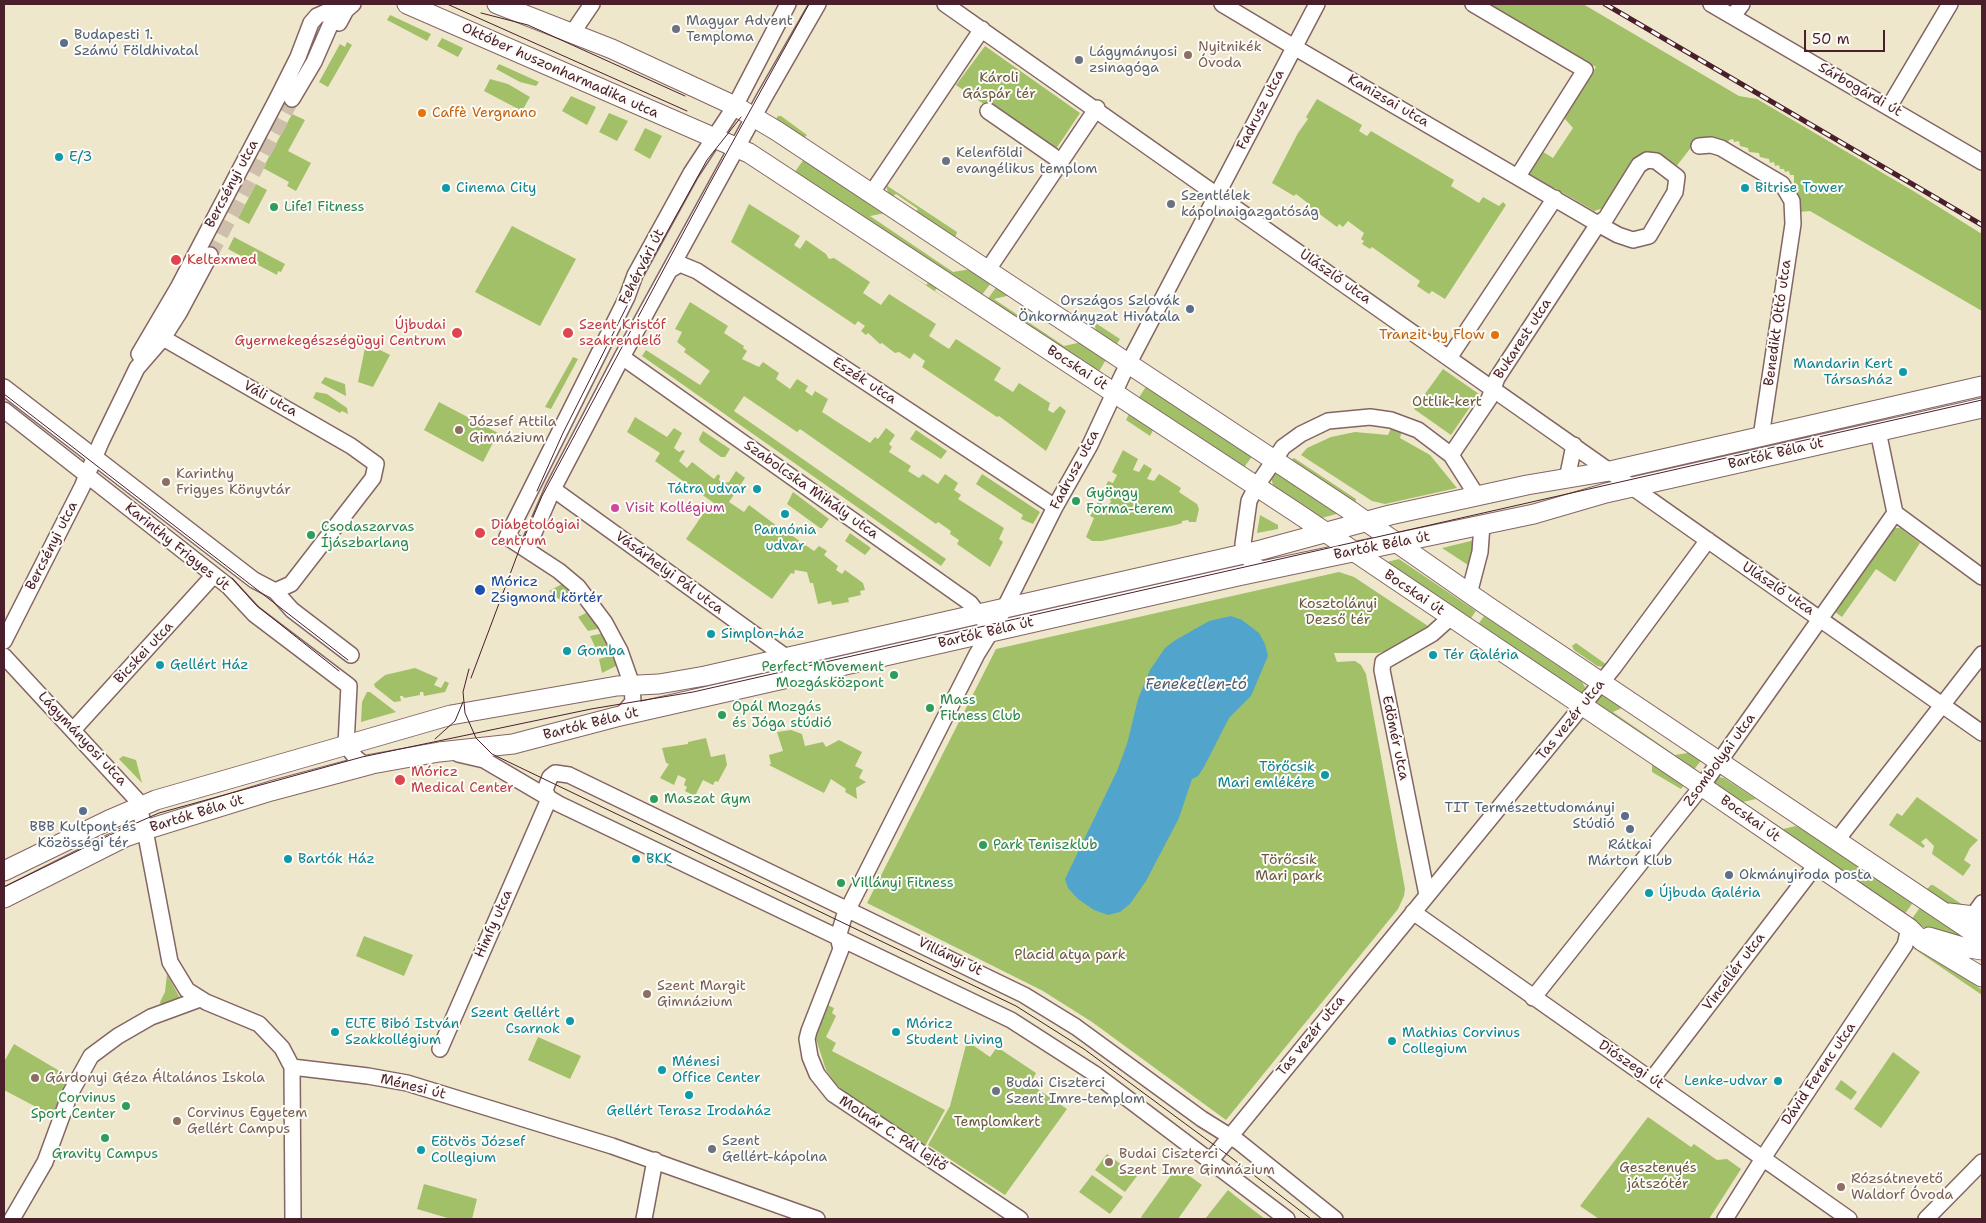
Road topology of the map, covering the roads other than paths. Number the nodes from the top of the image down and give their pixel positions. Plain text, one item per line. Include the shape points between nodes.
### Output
1 (353, 4) edge
2 (407, 4) edge
3 (497, 4) edge
4 (592, 4) edge
5 (788, 4) edge
6 (818, 4) edge
7 (945, 4) edge
8 (1222, 4) edge
9 (1317, 4) edge
10 (1473, 4) edge
11 (1711, 4) edge
12 (1950, 4) edge
13 (337, 8) edge
14 (1738, 10) edge
15 (982, 28) junction
16 (574, 32) junction
17 (1294, 47) junction
18 (314, 62) junction
19 (292, 99) tunnel mouth
20 (735, 106) junction
21 (1889, 107) junction
22 (1097, 108) junction
23 (988, 111) dead end
24 (753, 117) junction
25 (718, 130) junction
26 (738, 146) junction
27 (1699, 146) dead end
28 (1053, 156) dead end
29 (1982, 162) edge
30 (1518, 176) junction
31 (871, 194) junction
32 (1219, 194) junction
33 (1555, 198) junction
34 (1598, 224) junction
35 (210, 255) tunnel mouth
36 (670, 270) junction
37 (988, 270) junction
38 (163, 338) junction
39 (622, 357) junction
40 (1449, 358) junction
41 (1128, 364) junction
42 (137, 368) junction
43 (1982, 386) edge
44 (4, 387) edge
45 (1493, 388) junction
46 (1114, 392) junction
47 (1982, 408) edge
48 (4, 410) edge
49 (1878, 431) junction
50 (1761, 437) junction
51 (1574, 445) junction
52 (1451, 455) junction
53 (94, 457) junction
54 (1273, 460) junction
55 (1610, 471) junction
56 (87, 475) junction
57 (1567, 479) junction
58 (1256, 486) junction
59 (1632, 486) junction
60 (553, 489) junction
61 (1477, 496) junction
62 (1055, 507) junction
63 (1895, 513) junction
64 (1367, 522) junction
65 (1482, 525) junction
66 (1328, 534) junction
67 (1708, 540) junction
68 (1396, 544) junction
69 (527, 549) junction
70 (1353, 551) junction
71 (1245, 554) junction
72 (1265, 570) junction
73 (214, 575) junction
74 (1982, 577) edge
75 (275, 591) junction
76 (1469, 594) junction
77 (1004, 608) junction
78 (980, 614) junction
79 (1451, 617) junction
80 (1821, 618) junction
81 (990, 632) junction
82 (4, 641) edge
83 (1982, 654) edge
84 (351, 655) dead end
85 (4, 656) edge
86 (786, 657) junction
87 (1602, 682) junction
88 (632, 685) junction
89 (1943, 705) junction
90 (1583, 706) junction
91 (620, 717) junction
92 (73, 730) junction
93 (1982, 733) edge
94 (346, 745) junction
95 (439, 752) junction
96 (1720, 760) junction
97 (366, 766) junction
98 (1702, 786) junction
99 (549, 799) junction
100 (140, 806) junction
101 (146, 830) junction
102 (1837, 840) junction
103 (1816, 865) junction
104 (4, 871) edge
105 (1427, 895) junction
106 (4, 898) edge
107 (848, 908) junction
108 (1942, 911) junction
109 (1413, 912) junction
110 (1979, 912) edge
111 (1909, 928) junction
112 (838, 937) junction
113 (1982, 938) edge
114 (1982, 950) edge
115 (1982, 977) edge
116 (1534, 998) junction
117 (200, 999) junction
118 (440, 1049) dead end
119 (292, 1067) junction
120 (1652, 1080) junction
121 (1230, 1136) junction
122 (1763, 1159) junction
123 (656, 1160) junction
124 (1211, 1160) junction
125 (1982, 1162) edge
126 (12, 1219) edge
127 (292, 1219) edge
128 (644, 1219) edge
129 (817, 1219) edge
130 (1020, 1219) edge
131 (1287, 1219) edge
132 (1335, 1219) edge
133 (1725, 1219) edge
134 (1849, 1219) edge
135 (1926, 1219) edge

1 - 18 street, Bercsényi utca
2 - 25 main road, Október huszonharmadika utca via 688,127
3 - 16 main road
4 - 16 street
5 - 20 street, Fehérvári út
6 - 24 street, Fehérvári út
7 - 15 street
8 - 17 street, Kanizsai utca
9 - 17 street, Fadrusz utca
10 - 30 street via 1585,70
11 - 14 street, Sárbogárdi út
12 - 21 street
13 - 18 street, Bercsényi utca
13 - 42 street, Bercsényi utca via 318,16 311,24 298,57 179,286 138,355
14 - 21 street, Sárbogárdi út
15 - 22 street
15 - 31 street
16 - 20 main road
17 - 30 street, Kanizsai utca
17 - 32 street, Fadrusz utca
18 - 19 street, Bercsényi utca
20 - 24 main road
20 - 25 street, Fehérvári út
21 - 29 street, Sárbogárdi út
22 - 32 street, Ulászló utca
22 - 37 street
23 - 28 street
24 - 25 street
24 - 26 street, Fehérvári út
24 - 31 main road
25 - 26 main road, Bocskai út
25 - 69 street, Fehérvári út via 635,275 507,537
26 - 36 street, Fehérvári út
26 - 46 main road, Bocskai út
27 - 50 street, Benedikt Ottó utca via 1721,148 1782,184 1792,201
30 - 33 street, Kanizsai utca
31 - 37 main road
32 - 40 street, Ulászló utca
32 - 41 street, Fadrusz utca
33 - 34 street, Bukarest utca
33 - 40 street
34 - 34 street, Bukarest utca via 1633,240 1646,238 1675,192 1677,177 1656,161 1642,162 1606,218
34 - 45 street, Bukarest utca
35 - 38 street, Bercsényi utca
36 - 39 street, Fehérvári út
36 - 62 street, Eszék utca via 680,264 697,271
37 - 41 main road
38 - 42 street, Bercsényi utca
38 - 75 street, Váli utca via 352,446 376,464 373,478 291,584
39 - 60 street, Fehérvári út
39 - 78 street, Szabolcska Mihály utca via 970,603
40 - 45 street, Ulászló utca
41 - 46 street, Fadrusz utca
41 - 54 main road
42 - 53 street, Bercsényi utca
43 - 50 main road, Bartók Béla út
44 - 53 street, Karinthy Frigyes út
45 - 51 street, Ulászló utca
45 - 52 street, Bukarest utca
46 - 58 main road, Bocskai út
46 - 62 street, Fadrusz utca via 1090,446
47 - 49 main road, Bartók Béla út
48 - 56 street, Karinthy Frigyes út
49 - 59 main road, Bartók Béla út
49 - 63 street
50 - 55 main road, Bartók Béla út
51 - 55 street, Ulászló utca
51 - 57 street
52 - 54 street via 1406,424 1381,418 1355,417 1315,426 1288,442
52 - 61 street
53 - 56 street, Bercsényi utca
53 - 75 street, Karinthy Frigyes út via 254,580
54 - 58 street
54 - 64 main road
55 - 57 main road, Bartók Béla út
55 - 59 street, Ulászló utca
56 - 73 street, Karinthy Frigyes út
56 - 82 street, Bercsényi utca
57 - 61 main road, Bartók Béla út
58 - 66 main road, Bocskai út
58 - 71 street via 1249,501 1243,544
59 - 65 main road, Bartók Béla út
59 - 67 street, Ulászló utca
60 - 69 street
60 - 86 street, Vásárhelyi Pál utca
61 - 64 main road, Bartók Béla út
62 - 77 street, Fadrusz utca
63 - 74 street
63 - 80 street, Zsombolyai utca
64 - 66 main road, Bartók Béla út
64 - 68 main road
65 - 68 main road, Bartók Béla út
65 - 76 street via 1480,552
66 - 68 main road
66 - 70 main road, Bocskai út
66 - 71 main road, Bartók Béla út
67 - 80 street, Ulászló utca
67 - 87 street, Tas vezér utca
68 - 70 main road, Bartók Béla út
68 - 76 main road
69 - 88 street via 578,587 595,608 620,651
70 - 72 main road, Bartók Béla út
70 - 79 main road, Bocskai út
71 - 72 street via 1254,565
71 - 77 main road, Bartók Béla út
72 - 81 main road, Bartók Béla út
73 - 92 street, Bicskei utca
73 - 94 street, Karinthy Frigyes út via 254,614 348,686
75 - 84 street, Karinthy Frigyes út via 292,610
76 - 87 main road
77 - 78 main road, Bartók Béla út
77 - 81 street, Fadrusz utca
78 - 81 street, Szabolcska Mihály utca
78 - 86 main road, Bartók Béla út
79 - 90 main road, Bocskai út
79 - 105 street, Edömér utca via 1432,634 1383,662 1382,672
80 - 89 street, Ulászló utca
80 - 96 street, Zsombolyai utca
81 - 91 main road, Bartók Béla út
81 - 107 street, Fadrusz utca
83 - 89 street
85 - 92 street, Lágymányosi utca
86 - 88 main road, Bartók Béla út via 659,684
87 - 90 street, Tas vezér utca
87 - 96 main road
88 - 91 street via 633,702
88 - 94 main road, Bartók Béla út via 451,715
89 - 93 street, Ulászló utca
89 - 102 street
90 - 98 main road, Bocskai út
90 - 105 street, Tas vezér utca
91 - 95 main road, Bartók Béla út via 513,744
92 - 100 street, Lágymányosi utca via 134,794
94 - 97 street
94 - 100 main road, Bartók Béla út
95 - 97 main road, Bartók Béla út
95 - 99 street, Villányi út via 484,760
96 - 98 street, Zsombolyai utca
96 - 102 main road
97 - 101 main road, Bartók Béla út
98 - 103 main road, Bocskai út
98 - 116 street, Zsombolyai utca
99 - 107 street, Villányi út via 545,790 547,781 561,773
99 - 112 street, Villányi út
99 - 118 street, Himfy utca
100 - 101 street, Lágymányosi utca
100 - 104 main road, Bartók Béla út
101 - 106 main road, Bartók Béla út via 125,837
101 - 117 street via 170,962 187,990
102 - 108 main road
103 - 111 main road, Bocskai út
103 - 120 street, Vincellér utca
105 - 109 street, Tas vezér utca
107 - 112 street, Fadrusz utca
107 - 121 street, Villányi út via 1046,1007
108 - 110 main road
108 - 113 main road
109 - 116 street, Diószegi út
109 - 121 street, Tas vezér utca
111 - 114 main road via 1944,942
111 - 115 main road, Bocskai út via 1922,941
111 - 122 street, Dávid Ferenc utca via 1905,945
112 - 124 street, Villányi út via 978,1002 1033,1033 1095,1074
112 - 130 street, Molnár C. Pál lejtő via 841,949 807,1039 817,1074 845,1104
116 - 120 street, Diószegi út
117 - 119 street via 267,1031 282,1048
117 - 126 street via 151,1017 91,1056 73,1086 45,1162
119 - 123 street, Ménesi út via 407,1083
119 - 127 street
120 - 122 street, Diószegi út
121 - 124 street, Tas vezér utca
121 - 132 street, Villányi út
122 - 133 street, Dávid Ferenc utca
122 - 134 street, Diószegi út
123 - 128 street
123 - 129 street, Ménesi út
124 - 131 street, Villányi út
125 - 135 street

